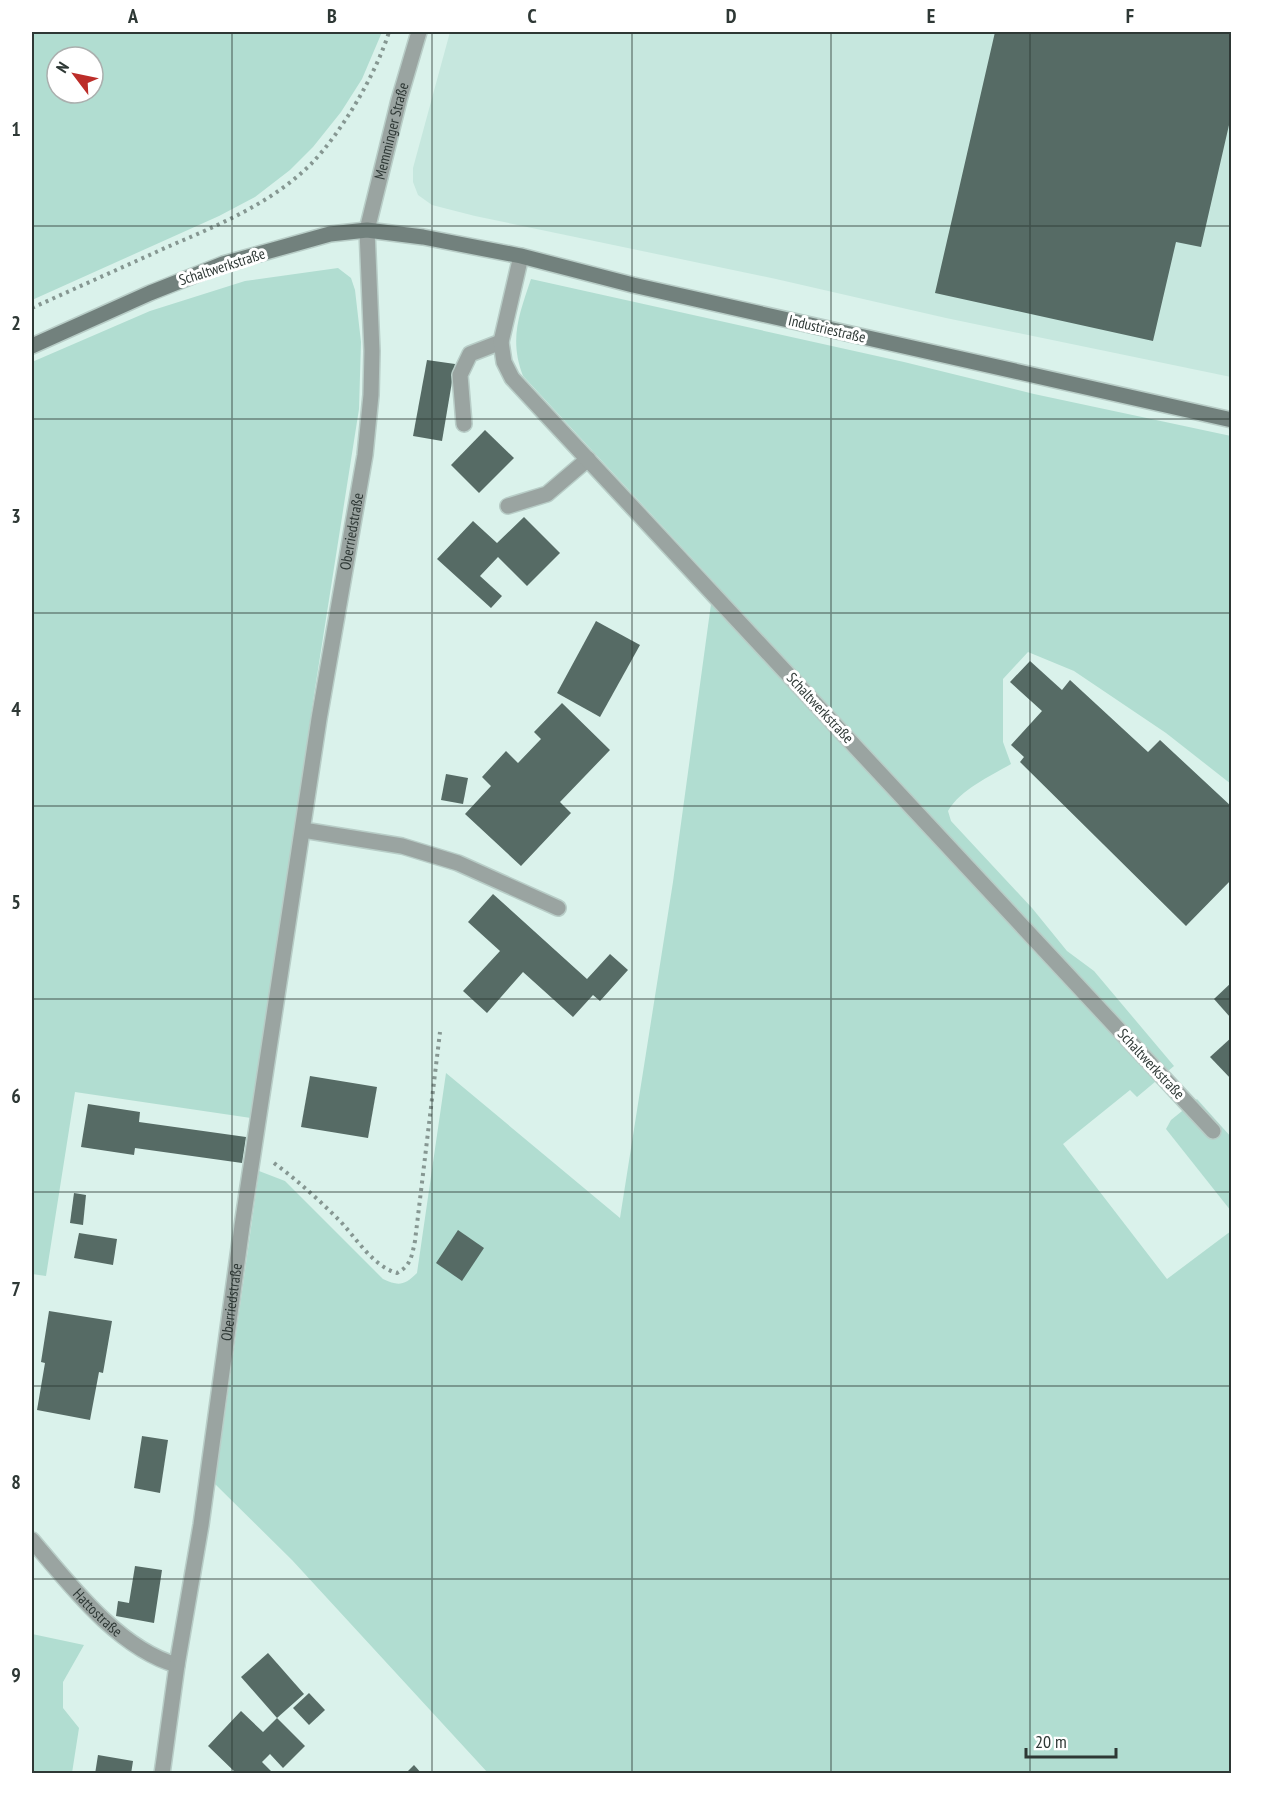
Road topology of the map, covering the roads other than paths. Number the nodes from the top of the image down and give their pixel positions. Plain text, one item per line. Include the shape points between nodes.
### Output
1 (416, 32) edge
2 (367, 230) junction
3 (423, 237) joint
4 (521, 256) junction
5 (501, 342) junction
6 (32, 346) edge
7 (1232, 420) edge
8 (464, 424) dead end
9 (588, 459) junction
10 (508, 506) dead end
11 (303, 830) junction
12 (558, 908) dead end
13 (1213, 1131) dead end
14 (32, 1540) edge
15 (177, 1665) junction
16 (162, 1773) edge

1 - 2 street, Memminger Straße
2 - 3 street, Schaltwerkstraße
2 - 6 street, Schaltwerkstraße via 330,234 223,264
2 - 11 street, Oberriedstraße via 372,351 365,455
3 - 4 street, Industriestraße
4 - 5 street, Schaltwerkstraße
4 - 7 street, Industriestraße via 633,285
5 - 8 street via 470,354 460,375
5 - 9 street, Schaltwerkstraße via 512,378
9 - 10 street via 548,494
9 - 13 street, Schaltwerkstraße
11 - 12 street via 402,846 458,863
11 - 15 street, Oberriedstraße
14 - 15 street, Hattostraße via 120,1635 156,1658
15 - 16 street, Oberriedstraße

